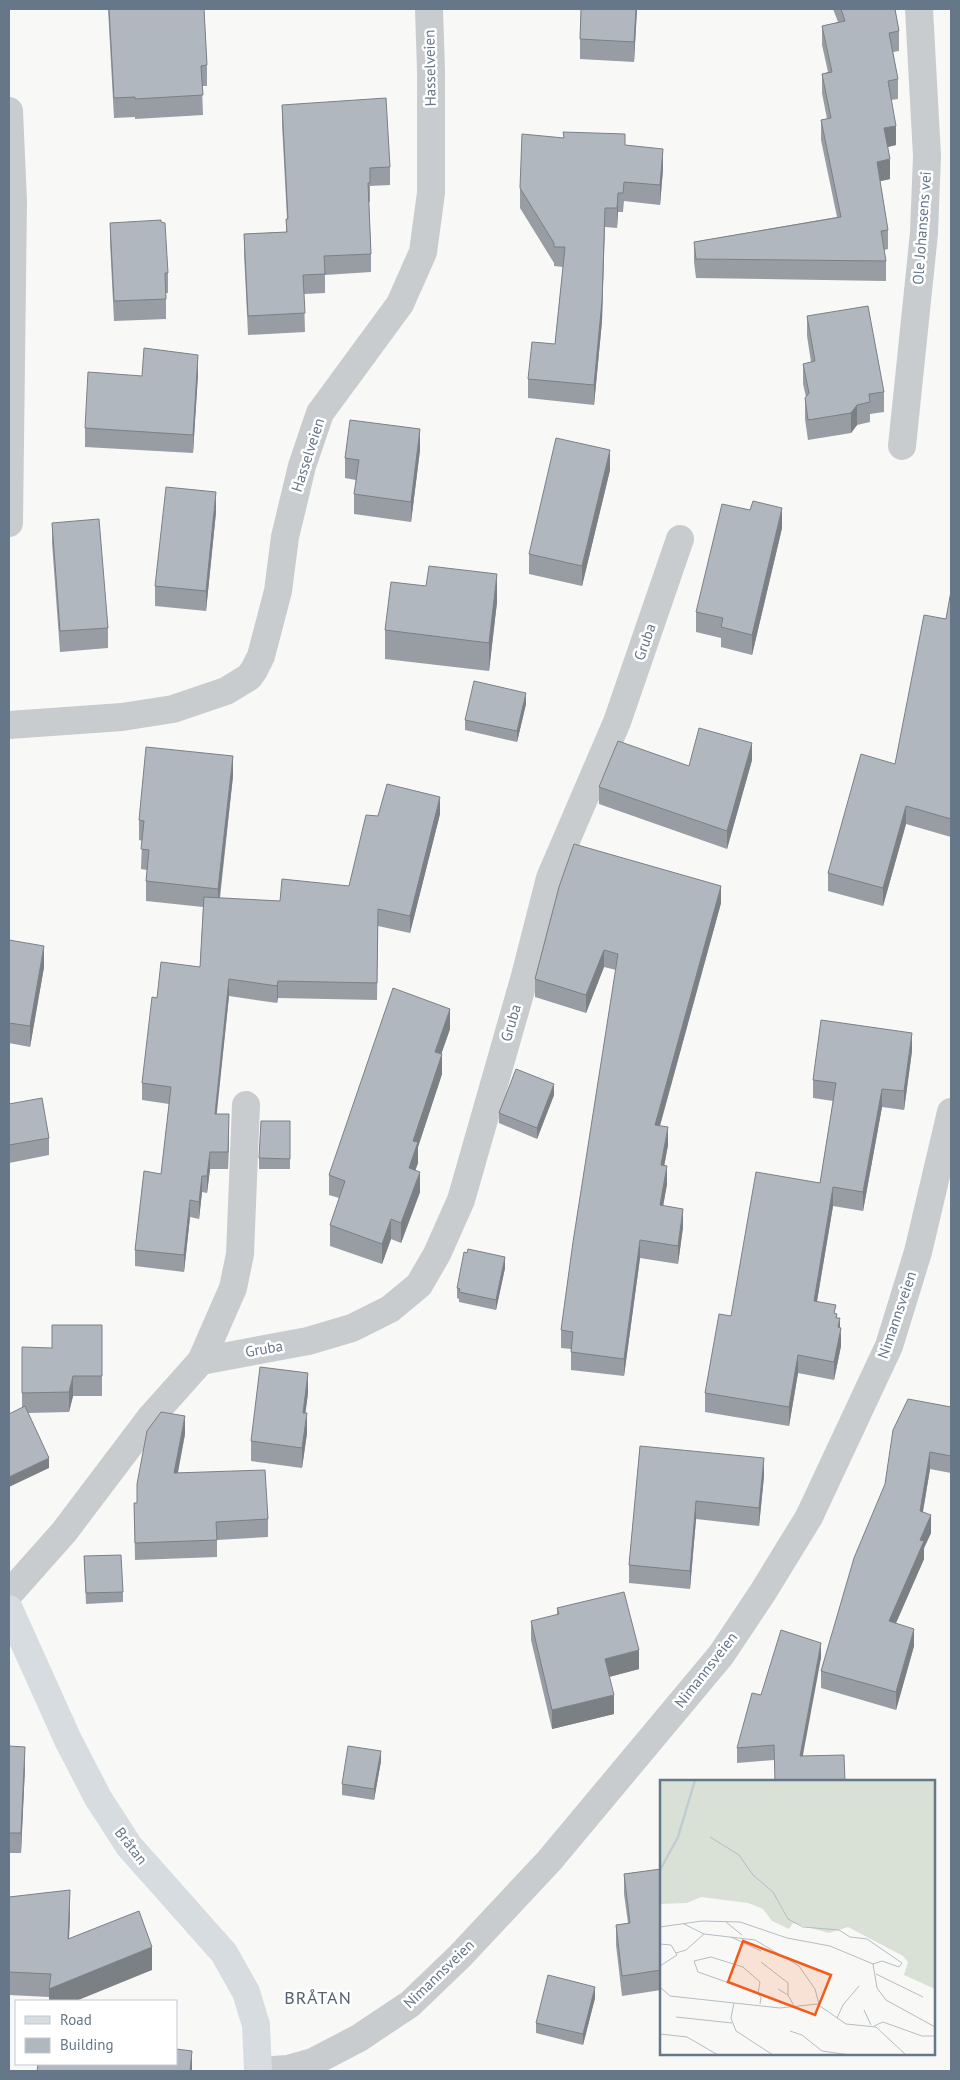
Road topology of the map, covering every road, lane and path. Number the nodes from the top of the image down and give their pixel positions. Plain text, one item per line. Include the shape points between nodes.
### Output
1 (429, 9) edge
2 (919, 9) edge
3 (9, 111) edge
4 (902, 446) dead end
5 (9, 523) edge
6 (680, 539) dead end
7 (9, 725) edge
8 (246, 1105) dead end
9 (951, 1112) edge
10 (201, 1361) junction
11 (9, 1594) edge
12 (9, 1609) edge
13 (258, 2071) edge

1 - 7 street, Hasselveien via 431,193 423,252 400,304 320,413 302,466 285,537 278,591 261,656 254,670 249,678 226,690 173,709 122,717
2 - 4 street, Ole Johansens vei via 928,156 924,233
3 - 5 street via 12,211
6 - 10 street, Gruba via 617,722 550,878 461,1200 419,1285 390,1309 352,1328 308,1341
8 - 10 street via 240,1254 233,1288
9 - 13 street, Nimannsveien via 918,1252 889,1346 809,1517 721,1655 549,1861 410,2004 359,2038 313,2062 288,2069
10 - 11 street via 151,1417 64,1532
12 - 13 main road, Bråtan via 98,1798 129,1846 224,1952 246,1992 256,2025

